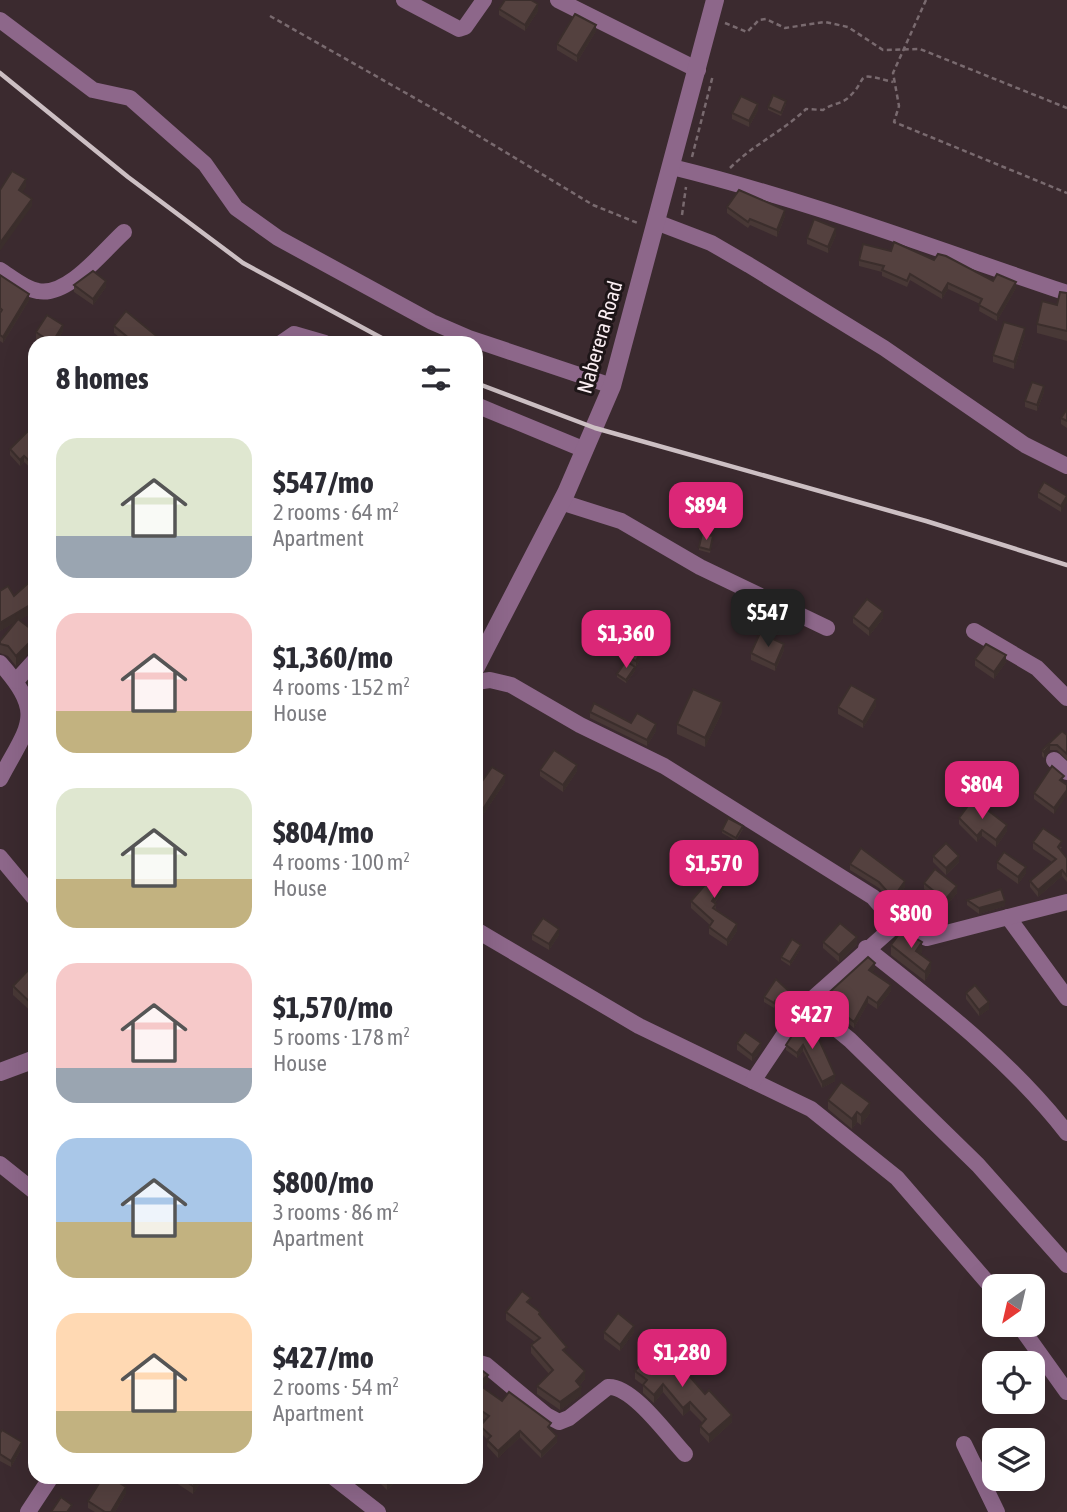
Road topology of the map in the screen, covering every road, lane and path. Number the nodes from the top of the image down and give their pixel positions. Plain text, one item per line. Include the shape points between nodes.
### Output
1 (404, 0) edge
2 (484, 0) edge
3 (558, 0) edge
4 (926, 0) edge
5 (720, 13) edge
6 (271, 16) dead end
7 (0, 20) edge
8 (904, 48) junction
9 (716, 64) dead end
10 (698, 70) junction
11 (893, 82) junction
12 (1067, 108) edge
13 (680, 169) junction
14 (720, 178) junction
15 (1067, 193) edge
16 (654, 225) junction
17 (679, 229) junction
18 (124, 232) dead end
19 (0, 270) edge
20 (1067, 293) edge
21 (464, 336) edge
22 (483, 343) edge
23 (612, 386) junction
24 (483, 408) edge
25 (585, 450) junction
26 (1067, 466) edge
27 (561, 502) junction
28 (827, 628) dead end
29 (974, 631) dead end
30 (483, 653) edge
31 (0, 663) edge
32 (28, 668) edge
33 (16, 681) junction
34 (483, 682) edge
35 (1067, 698) edge
36 (28, 701) edge
37 (28, 722) edge
38 (1054, 760) dead end
39 (1067, 772) edge
40 (0, 779) edge
41 (0, 857) edge
42 (28, 891) edge
43 (1067, 902) edge
44 (1008, 917) junction
45 (898, 926) junction
46 (483, 934) edge
47 (866, 948) junction
48 (1067, 998) edge
49 (806, 1004) junction
50 (28, 1062) edge
51 (0, 1072) edge
52 (753, 1081) junction
53 (1067, 1133) edge
54 (0, 1164) edge
55 (28, 1186) edge
56 (1067, 1265) edge
57 (982, 1275) edge
58 (1028, 1337) edge
59 (483, 1364) edge
60 (1067, 1392) edge
61 (964, 1444) dead end
62 (685, 1454) dead end
63 (46, 1484) edge
64 (342, 1484) edge
65 (28, 1512) edge
66 (378, 1512) edge
67 (998, 1512) edge

1 - 2 street via 459,29
3 - 10 street
4 - 8 path
5 - 8 path via 747,32 766,19 785,28 825,22 848,27 884,50
5 - 10 street, Naberera Road
6 - 16 path via 593,205
7 - 21 street via 93,90 126,96 141,106 205,164 236,208 278,237
8 - 11 path
8 - 12 path via 920,49
9 - 13 path
10 - 13 street, Naberera Road
11 - 14 path via 867,76 860,79 846,100 823,110 806,109 788,126 755,145
11 - 15 path via 899,106 893,119 898,125
13 - 14 street
13 - 16 street, Naberera Road
13 - 17 path
14 - 20 street
16 - 17 street
16 - 23 street, Naberera Road
17 - 26 street via 749,265 884,348 1025,445
18 - 19 street via 59,289 38,291
22 - 23 street
23 - 25 street, Naberera Road
24 - 25 street
25 - 27 street, Naberera Road
27 - 28 street via 621,521 700,567
27 - 30 street, Naberera Road
29 - 35 street via 1037,668
31 - 33 street
32 - 33 street
33 - 36 street
34 - 45 street via 511,685 664,765 873,897
37 - 40 street
38 - 39 street
41 - 42 street
43 - 44 street
44 - 45 street via 927,938
44 - 48 street
45 - 47 street
46 - 52 street via 639,1026
47 - 49 street
47 - 53 street via 1008,1067
49 - 52 street
49 - 56 street via 850,1040 978,1165
50 - 51 street
52 - 57 street via 811,1109 888,1170
54 - 55 street
58 - 60 street
59 - 62 street via 559,1422 608,1387 620,1389 634,1398
61 - 67 street
63 - 65 street
64 - 66 street

